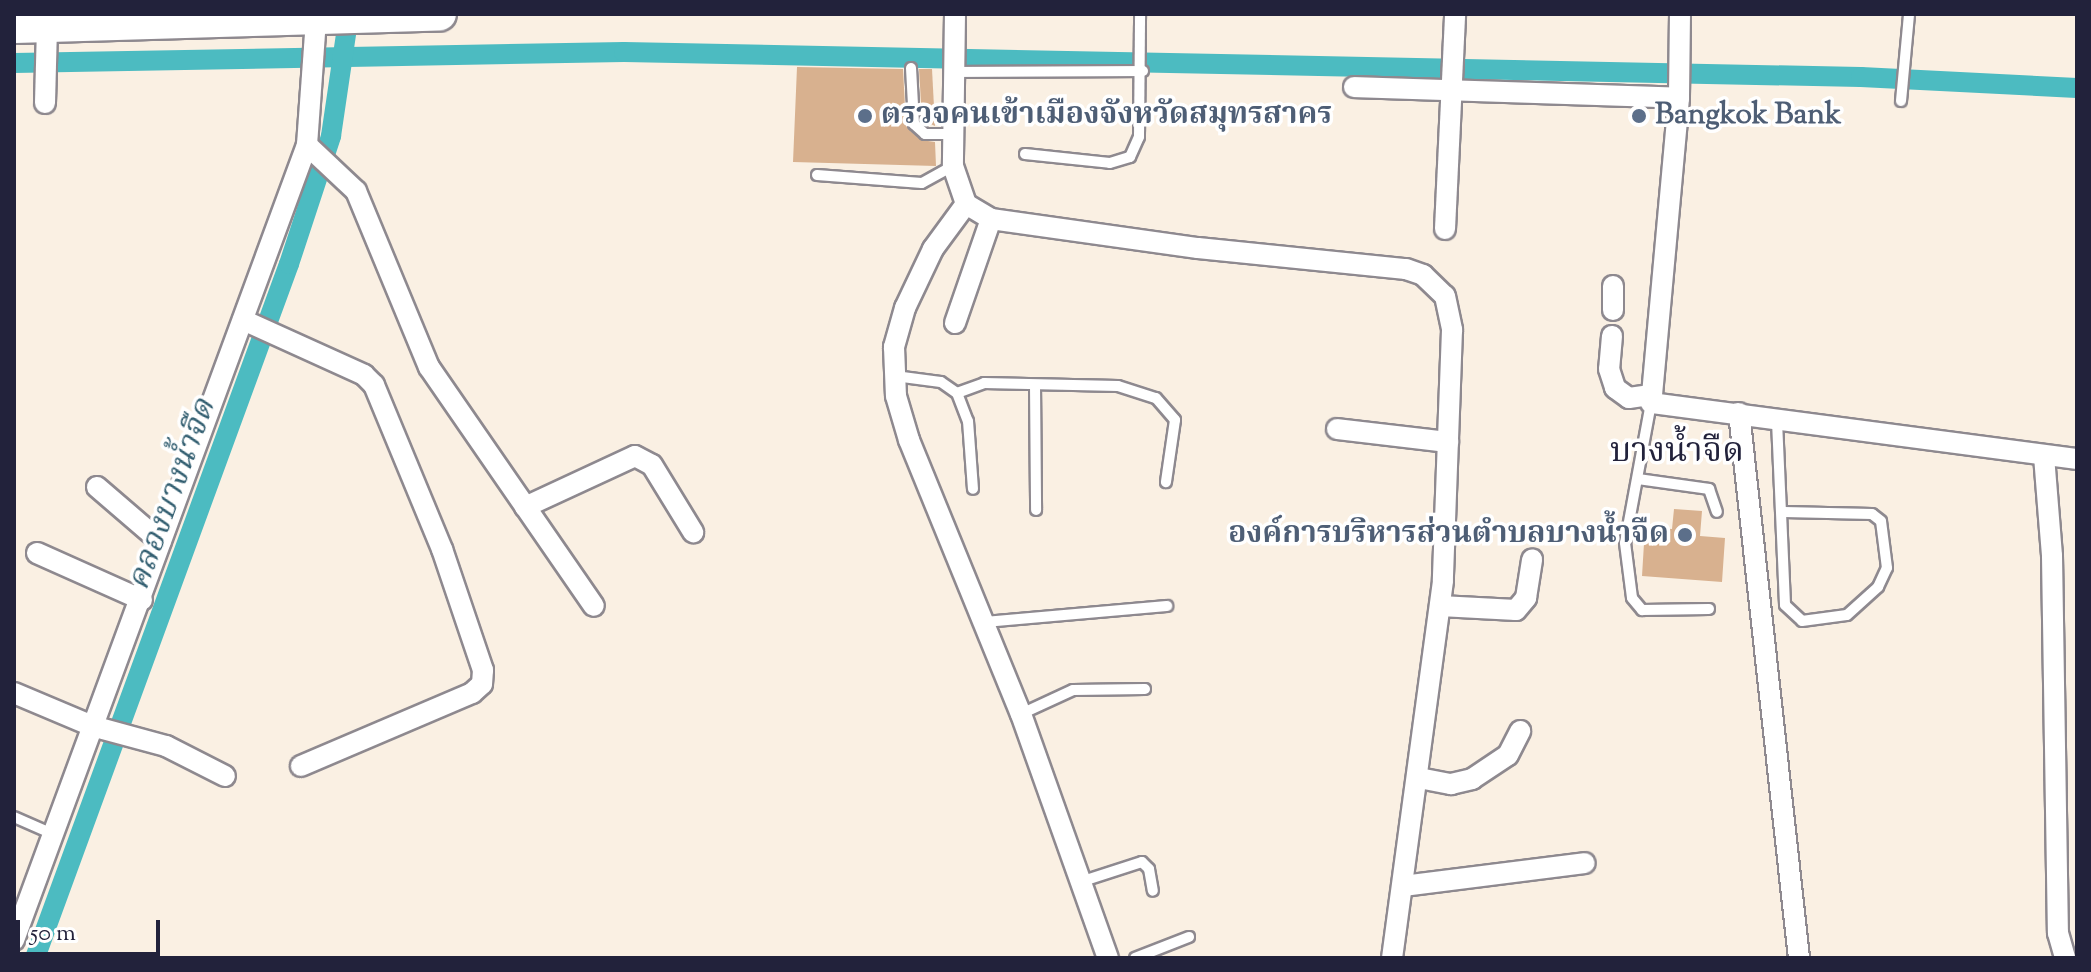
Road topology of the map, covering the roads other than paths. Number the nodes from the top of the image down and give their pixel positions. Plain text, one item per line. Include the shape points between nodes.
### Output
1 (440, 14) edge
2 (1140, 14) edge
3 (1455, 14) edge
4 (1680, 14) edge
5 (1909, 14) edge
6 (401, 15) edge
7 (955, 18) edge
8 (323, 24) junction
9 (14, 27) edge
10 (46, 41) junction
11 (1142, 66) junction
12 (911, 68) dead end
13 (954, 72) junction
14 (1454, 85) junction
15 (1354, 87) dead end
16 (44, 93) dead end
17 (1679, 93) junction
18 (1901, 101) dead end
19 (952, 134) junction
20 (313, 149) junction
21 (1025, 154) dead end
22 (953, 166) junction
23 (817, 175) dead end
24 (966, 204) junction
25 (991, 219) junction
26 (1445, 229) dead end
27 (1613, 286) dead end
28 (1613, 310) dead end
29 (247, 322) junction
30 (955, 323) dead end
31 (1612, 336) dead end
32 (893, 376) junction
33 (1035, 385) junction
34 (957, 393) junction
35 (1651, 399) junction
36 (1739, 413) junction
37 (1777, 421) junction
38 (1337, 429) dead end
39 (1448, 442) junction
40 (2044, 456) junction
41 (2077, 459) edge
42 (1638, 479) junction
43 (1166, 482) dead end
44 (97, 487) dead end
45 (973, 489) dead end
46 (525, 507) junction
47 (1036, 510) dead end
48 (1717, 512) dead end
49 (1784, 512) junction
50 (693, 532) dead end
51 (161, 542) junction
52 (37, 553) dead end
53 (1532, 559) dead end
54 (142, 600) junction
55 (594, 606) dead end
56 (1167, 606) dead end
57 (1440, 606) junction
58 (1709, 609) dead end
59 (982, 623) junction
60 (1145, 689) dead end
61 (14, 693) edge
62 (1021, 714) junction
63 (99, 727) junction
64 (1520, 731) dead end
65 (301, 766) dead end
66 (225, 776) dead end
67 (1419, 778) junction
68 (14, 817) edge
69 (53, 834) junction
70 (1585, 863) dead end
71 (1078, 883) junction
72 (1403, 886) junction
73 (1153, 891) dead end
74 (1189, 937) dead end
75 (14, 940) edge
76 (1108, 958) edge
77 (1135, 958) edge
78 (1392, 958) edge
79 (1799, 958) edge
80 (2065, 958) edge

1 - 6 main road
2 - 11 lane
3 - 14 street
4 - 17 street
5 - 18 lane
6 - 8 main road
7 - 13 street
8 - 10 main road
8 - 20 street via 314,62
9 - 10 main road
10 - 16 street
11 - 13 lane
11 - 21 lane via 1139,137 1130,157 1110,163
12 - 19 lane via 914,124 925,134
13 - 19 street
14 - 15 street
14 - 17 street
14 - 26 street
17 - 35 street
19 - 22 street
20 - 29 street
20 - 46 street via 356,191 429,367
22 - 23 lane via 922,183
22 - 24 street
24 - 25 street
24 - 32 street via 933,249 905,308 894,347
25 - 30 street
25 - 39 street via 1423,275 1445,296 1449,309
27 - 28 street
29 - 51 street
29 - 65 street via 364,375 378,392 442,549 483,670 482,684 472,693
31 - 35 street via 1609,369 1615,388 1629,398
32 - 34 lane via 941,382
32 - 59 street via 909,440
33 - 34 lane via 984,383
33 - 43 lane via 1118,386 1156,398 1175,420
33 - 47 lane
34 - 45 lane via 968,421
35 - 36 street
35 - 42 lane
36 - 37 street
36 - 79 street
37 - 40 street
37 - 49 lane
38 - 39 street
39 - 57 street
40 - 41 street
40 - 80 street via 2052,556 2058,933
42 - 48 lane via 1709,489
42 - 58 lane via 1625,543 1632,598 1642,610
44 - 51 street
46 - 50 street via 635,456 652,465
46 - 55 street
49 - 49 lane via 1872,514 1881,521 1887,568 1878,587 1847,615 1802,621 1785,605
51 - 54 street
52 - 54 street
53 - 57 street via 1526,598 1516,610
54 - 63 street
56 - 59 lane
57 - 67 street
59 - 62 street
60 - 62 lane via 1073,690
61 - 63 street
62 - 71 street
63 - 66 street
63 - 69 street
64 - 67 street via 1508,755 1472,779 1451,784
67 - 72 street
68 - 69 lane
69 - 75 street
70 - 72 street
71 - 73 lane via 1142,862
71 - 76 street
72 - 78 street
74 - 77 lane

